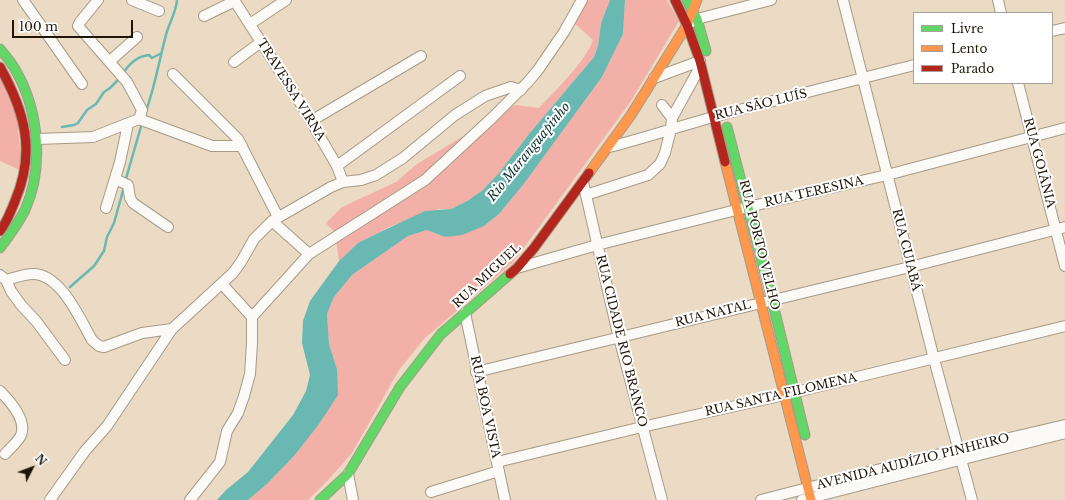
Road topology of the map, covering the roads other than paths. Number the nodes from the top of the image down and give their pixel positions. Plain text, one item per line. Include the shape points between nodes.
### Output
1 (23, 0) edge
2 (98, 0) edge
3 (132, 0) edge
4 (234, 0) edge
5 (286, 0) edge
6 (582, 0) edge
7 (675, 0) edge
8 (687, 0) edge
9 (697, 0) edge
10 (771, 0) edge
11 (843, 0) edge
12 (998, 0) edge
13 (159, 11) dead end
14 (1001, 12) edge
15 (695, 15) junction
16 (204, 16) dead end
17 (250, 24) junction
18 (687, 24) junction
19 (1065, 28) edge
20 (1053, 31) edge
21 (137, 37) dead end
22 (261, 42) junction
23 (0, 49) edge
24 (421, 56) dead end
25 (110, 61) junction
26 (234, 62) dead end
27 (700, 64) junction
28 (913, 65) edge
29 (0, 67) edge
30 (173, 74) dead end
31 (460, 76) dead end
32 (654, 78) junction
33 (862, 79) junction
34 (82, 84) dead end
35 (1018, 84) edge
36 (715, 85) dead end
37 (521, 90) junction
38 (662, 105) dead end
39 (720, 112) junction
40 (672, 118) junction
41 (141, 120) junction
42 (311, 121) junction
43 (128, 124) junction
44 (1065, 128) edge
45 (671, 129) junction
46 (1032, 136) junction
47 (37, 139) junction
48 (242, 146) junction
49 (608, 147) junction
50 (337, 166) junction
51 (887, 175) junction
52 (115, 178) junction
53 (343, 182) junction
54 (582, 182) junction
55 (586, 195) junction
56 (748, 207) junction
57 (106, 208) dead end
58 (738, 210) junction
59 (275, 219) junction
60 (168, 227) dead end
61 (1060, 228) edge
62 (0, 230) edge
63 (597, 245) junction
64 (0, 248) edge
65 (309, 254) junction
66 (1065, 266) edge
67 (910, 267) junction
68 (517, 268) junction
69 (3, 278) edge
70 (222, 284) junction
71 (772, 300) junction
72 (761, 303) junction
73 (465, 313) junction
74 (252, 317) junction
75 (1065, 326) edge
76 (172, 329) junction
77 (620, 337) junction
78 (934, 359) junction
79 (65, 360) dead end
80 (476, 372) junction
81 (0, 391) edge
82 (794, 393) junction
83 (784, 396) junction
84 (1065, 425) edge
85 (642, 427) junction
86 (1049, 433) junction
87 (1065, 433) edge
88 (807, 443) dead end
89 (5, 454) dead end
90 (960, 454) junction
91 (928, 462) junction
92 (498, 466) junction
93 (348, 474) junction
94 (813, 484) junction
95 (431, 492) dead end
96 (813, 499) edge
97 (50, 500) edge
98 (190, 500) edge
99 (320, 500) edge
100 (353, 500) edge
101 (505, 500) edge
102 (662, 500) edge
103 (761, 500) edge
104 (972, 500) edge

1 - 34 street
2 - 25 street via 78,26
3 - 13 street
4 - 16 street
4 - 17 street, TRAVESSA VIRNA
5 - 17 street
6 - 37 street via 548,56
7 - 18 main road, RUA PORTO VELHO
8 - 15 main road
9 - 15 main road
10 - 15 street
11 - 33 street, RUA CUIABÁ
12 - 14 street
15 - 18 street
15 - 36 main road
17 - 22 street, TRAVESSA VIRNA
18 - 27 main road, RUA PORTO VELHO
18 - 32 main road, RUA MIGUEL
19 - 20 street
21 - 25 street
22 - 26 street
22 - 42 street, TRAVESSA VIRNA
23 - 47 main road via 20,78 34,120
24 - 42 street
25 - 41 street via 130,86 141,108
27 - 32 street
27 - 39 main road, RUA PORTO VELHO
27 - 40 street
28 - 33 street, RUA SÃO LUÍS
29 - 62 main road via 17,100 27,140 24,180
30 - 48 street via 232,132
31 - 50 street
32 - 49 main road, RUA MIGUEL
33 - 39 street, RUA SÃO LUÍS
33 - 51 street, RUA CUIABÁ
35 - 46 street, RUA GOIÂNIA
37 - 53 street via 511,87 485,96 455,115 403,158 376,175
37 - 65 street via 425,180
38 - 40 street
39 - 45 street, RUA SÃO LUÍS
39 - 56 main road, RUA PORTO VELHO
39 - 58 main road, RUA PORTO VELHO
40 - 45 street
41 - 43 street
41 - 48 street via 212,146
42 - 50 street, TRAVESSA VIRNA
43 - 47 street via 93,137
43 - 52 street
44 - 46 street, RUA TERESINA
45 - 49 street, RUA SÃO LUÍS
45 - 55 street via 662,161 648,175
46 - 51 street, RUA TERESINA
46 - 61 street, RUA GOIÂNIA
47 - 64 main road via 36,172 30,196 24,213
48 - 59 street
49 - 54 main road, RUA MIGUEL
50 - 53 street, TRAVESSA VIRNA
51 - 56 street, RUA TERESINA
51 - 67 street, RUA CUIABÁ
52 - 57 street
52 - 60 street via 129,187 133,203
53 - 59 street
54 - 55 street, RUA CIDADE RIO BRANCO
54 - 68 main road, RUA MIGUEL
55 - 63 street, RUA CIDADE RIO BRANCO
56 - 58 street, RUA TERESINA
56 - 71 main road, RUA PORTO VELHO
58 - 63 street, RUA TERESINA
58 - 72 main road, RUA PORTO VELHO
59 - 65 street
59 - 70 street via 254,239 238,267
61 - 66 street, RUA GOIÂNIA
61 - 67 street, RUA NATAL
63 - 68 street, RUA TERESINA
63 - 77 street, RUA CIDADE RIO BRANCO
65 - 74 street
67 - 71 street, RUA NATAL
67 - 78 street, RUA CUIABÁ
68 - 73 main road, RUA MIGUEL
69 - 76 street via 32,274 41,275 53,282 62,290 92,340 99,346 142,333
69 - 79 street
70 - 74 street
70 - 76 street
71 - 72 street, RUA NATAL
71 - 82 main road, RUA PORTO VELHO
72 - 77 street, RUA NATAL
72 - 83 main road, RUA PORTO VELHO
73 - 80 street, RUA BOA VISTA
73 - 93 main road, RUA MIGUEL via 441,334 414,366
74 - 98 street via 252,358 244,396 238,413 227,431 220,462
75 - 78 street, RUA SANTA FILOMENA
76 - 97 street via 107,426
77 - 80 street, RUA NATAL
77 - 85 street, RUA CIDADE RIO BRANCO
78 - 82 street, RUA SANTA FILOMENA
78 - 90 street, RUA CUIABÁ
80 - 92 street, RUA BOA VISTA
81 - 89 street via 17,412 23,430
82 - 83 street, RUA SANTA FILOMENA
82 - 88 main road, RUA PORTO VELHO
83 - 85 street, RUA SANTA FILOMENA
83 - 94 main road, RUA PORTO VELHO
84 - 86 street, AVENIDA AUDÍZIO PINHEIRO
85 - 92 street, RUA SANTA FILOMENA
85 - 102 street, RUA CIDADE RIO BRANCO
86 - 87 street, AVENIDA AUDÍZIO PINHEIRO
86 - 90 street, AVENIDA AUDÍZIO PINHEIRO
90 - 91 street, AVENIDA AUDÍZIO PINHEIRO
90 - 104 street, RUA CUIABÁ
91 - 94 street, AVENIDA AUDÍZIO PINHEIRO
91 - 96 street, AVENIDA AUDÍZIO PINHEIRO
92 - 95 street, RUA SANTA FILOMENA
92 - 101 street, RUA BOA VISTA
93 - 99 main road, RUA MIGUEL
93 - 100 street
94 - 96 main road, RUA PORTO VELHO
94 - 103 street, AVENIDA AUDÍZIO PINHEIRO

